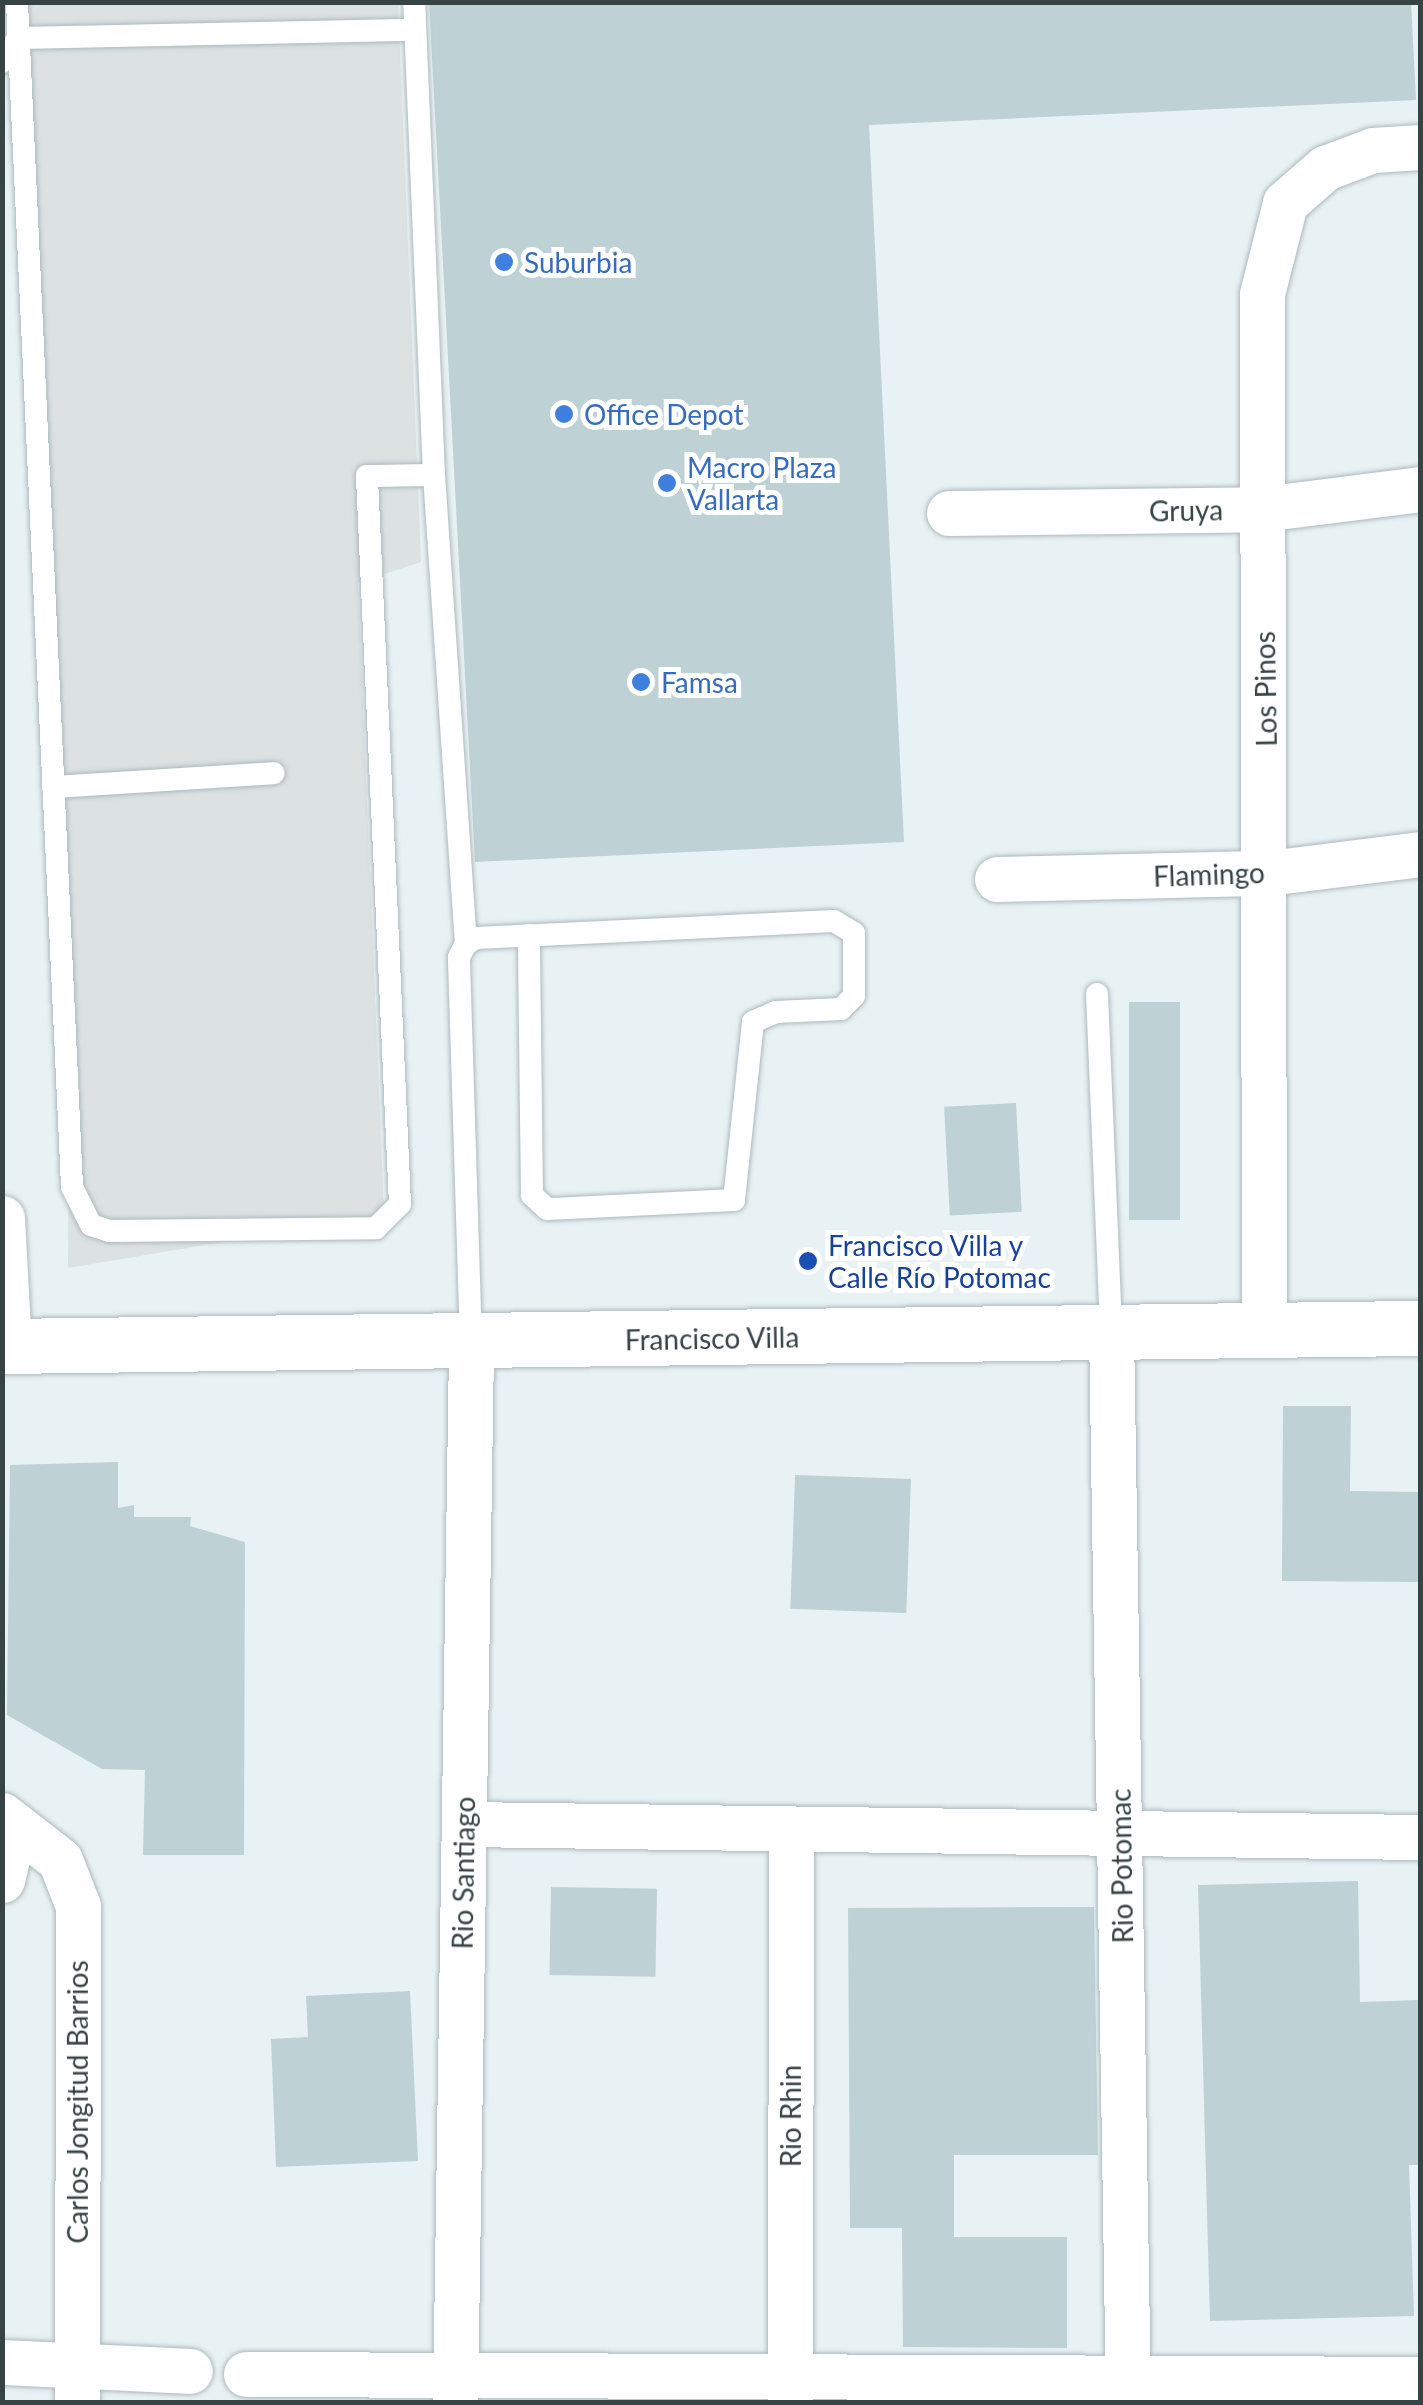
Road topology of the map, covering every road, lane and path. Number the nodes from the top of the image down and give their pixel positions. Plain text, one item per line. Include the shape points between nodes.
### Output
1 (17, 2) edge
2 (414, 2) edge
3 (415, 30) junction
4 (18, 38) junction
5 (2, 62) edge
6 (1420, 146) edge
7 (434, 475) junction
8 (1420, 489) edge
9 (1262, 509) junction
10 (949, 513) dead end
11 (274, 772) dead end
12 (54, 786) junction
13 (1420, 854) edge
14 (1268, 873) junction
15 (997, 880) dead end
16 (529, 936) junction
17 (466, 944) junction
18 (1097, 994) dead end
19 (2, 1218) edge
20 (1420, 1328) edge
21 (1111, 1329) junction
22 (1264, 1329) junction
23 (472, 1343) junction
24 (6, 1346) edge
25 (9, 1820) edge
26 (464, 1824) junction
27 (791, 1829) junction
28 (1121, 1830) junction
29 (1420, 1837) edge
30 (2, 1880) edge
31 (2, 2362) edge
32 (190, 2371) dead end
33 (246, 2374) dead end
34 (1420, 2379) edge
35 (77, 2383) edge
36 (1128, 2389) edge
37 (454, 2391) edge
38 (790, 2392) edge

1 - 4 lane
2 - 3 lane
3 - 4 lane
3 - 7 lane
4 - 5 lane
4 - 12 lane
6 - 9 street, Los Pinos via 1373,150 1325,168 1285,203 1262,294
7 - 12 lane via 367,476 400,1204 386,1224 109,1231 78,1208
7 - 17 lane
8 - 9 street, Gruya
9 - 10 street, Gruya
9 - 14 street, Los Pinos
11 - 12 lane
13 - 14 street, Flamingo
14 - 15 street, Flamingo
14 - 22 street, Los Pinos
16 - 16 lane via 847,924 854,933 849,1005 763,1015 746,1033 741,1182 734,1200 718,1207 537,1204
16 - 17 lane
17 - 23 lane via 459,957
18 - 21 lane
19 - 24 street
20 - 22 street, Francisco Villa
21 - 22 street, Francisco Villa
21 - 23 street, Francisco Villa
21 - 28 street, Rio Potomac
23 - 24 street, Francisco Villa
23 - 26 street, Rio Santiago
25 - 30 street, Carlos Jongitud Barrios
25 - 35 street, Carlos Jongitud Barrios via 60,1860 78,1906
26 - 27 street
26 - 37 street, Rio Santiago
27 - 28 street
27 - 38 street, Rio Rhin
28 - 29 street
28 - 36 street, Rio Potomac
31 - 35 street
32 - 35 street
33 - 37 street
34 - 36 street
36 - 38 street
37 - 38 street

